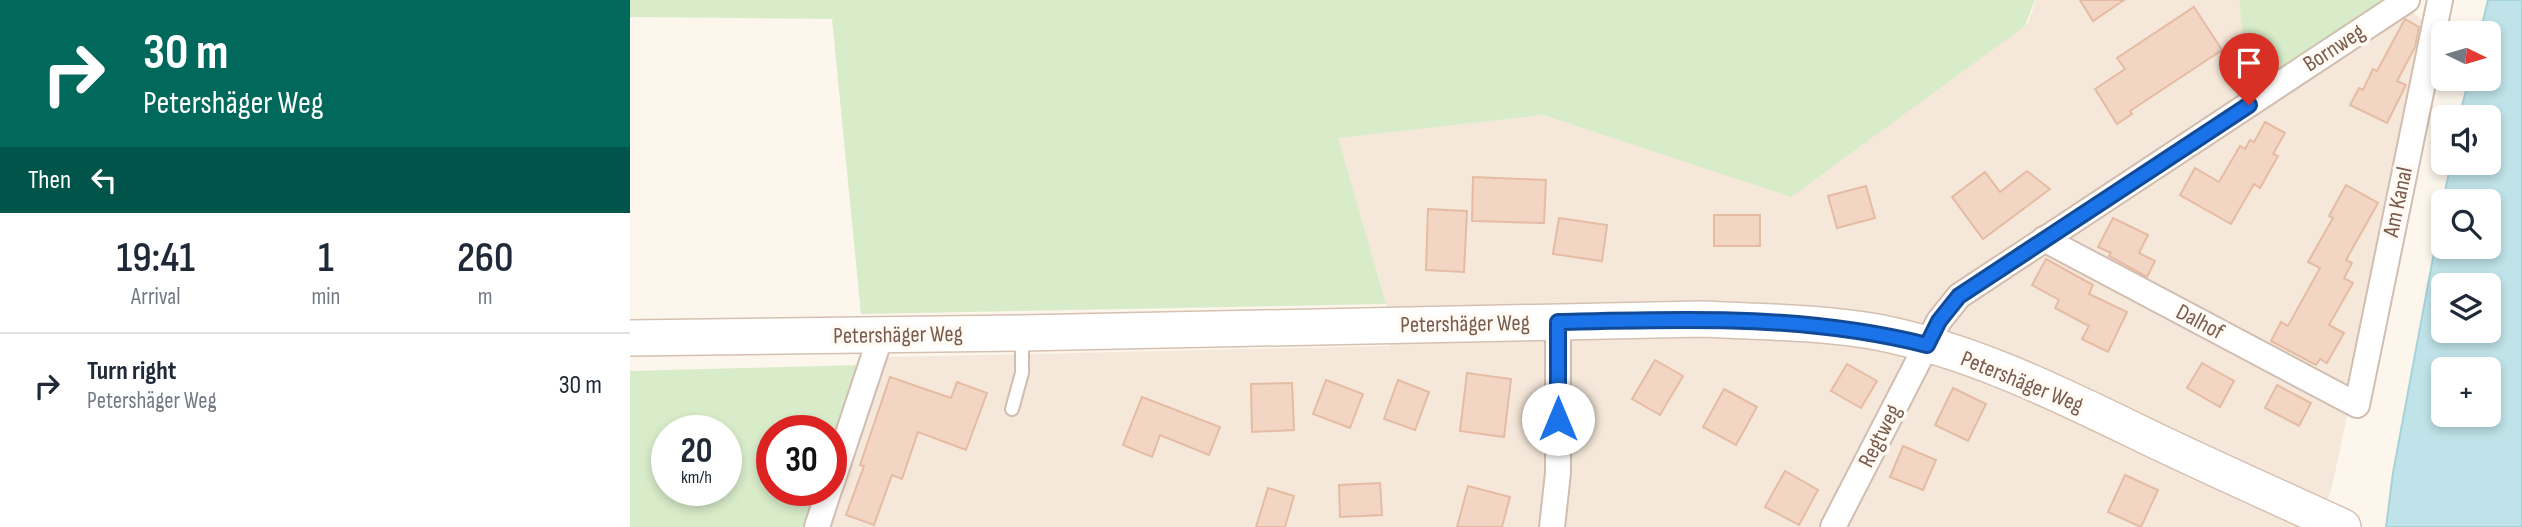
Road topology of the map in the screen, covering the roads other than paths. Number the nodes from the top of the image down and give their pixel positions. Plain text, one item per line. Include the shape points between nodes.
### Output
1 (2407, 0) edge
2 (2432, 5) edge
3 (2044, 240) junction
4 (1558, 322) junction
5 (1022, 333) junction
6 (881, 335) junction
7 (630, 338) edge
8 (1927, 345) junction
9 (2357, 405) joint
10 (1012, 409) dead end
11 (847, 437) edge
12 (824, 506) edge
13 (817, 527) edge
14 (1552, 527) edge
15 (1833, 527) edge
16 (2343, 527) edge

1 - 3 street, Bornweg
2 - 9 street, Am Kanal
3 - 8 street, Bornweg via 1959,296
3 - 9 street, Dalhof
4 - 5 street, Petershäger Weg
4 - 8 street, Petershäger Weg via 1702,319 1814,324 1877,332
4 - 14 street via 1558,473
5 - 6 street, Petershäger Weg
5 - 10 lane via 1022,373
6 - 7 street, Petershäger Weg
6 - 11 street
8 - 15 street, Regtweg
8 - 16 street, Petershäger Weg via 2054,392
12 - 13 street

